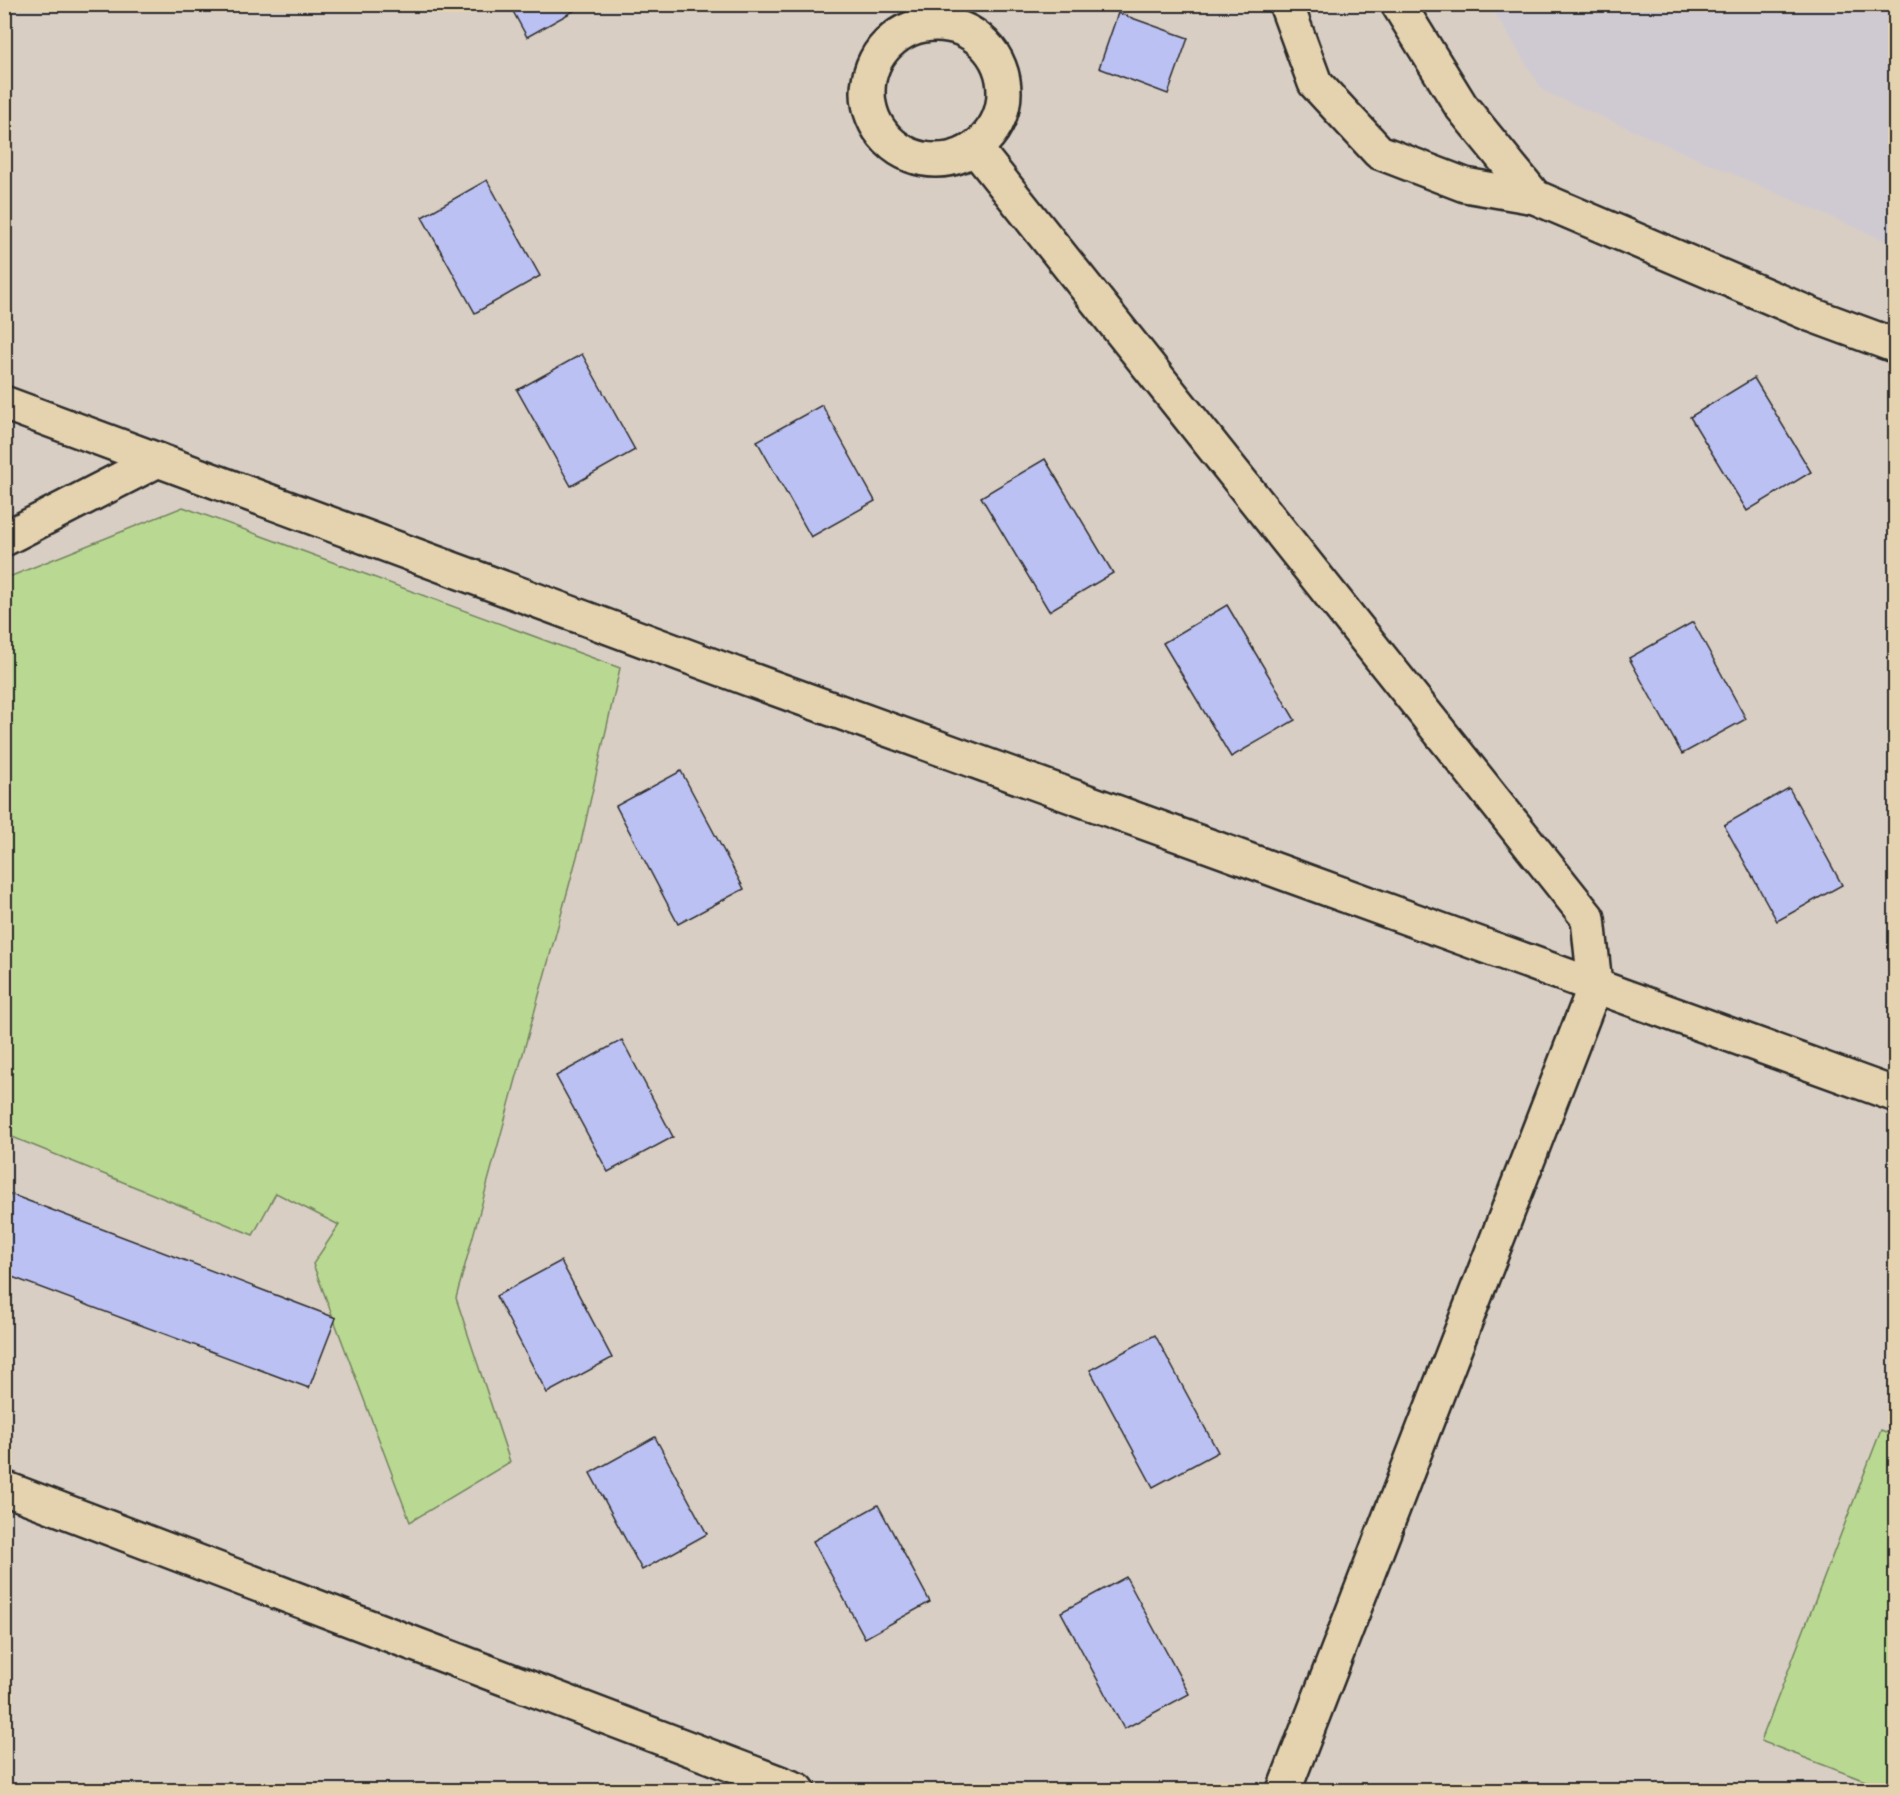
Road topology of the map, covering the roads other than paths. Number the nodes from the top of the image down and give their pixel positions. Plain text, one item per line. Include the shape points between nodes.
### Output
1 (1286, 4) edge
2 (1398, 4) edge
3 (975, 148) junction
4 (1535, 197) junction
5 (1896, 346) edge
6 (4, 403) edge
7 (158, 460) junction
8 (4, 539) edge
9 (1595, 986) junction
10 (1896, 1095) edge
11 (4, 1488) edge
12 (798, 1791) edge
13 (1284, 1791) edge

1 - 4 street via 1315,83 1379,152 1465,185
2 - 4 street via 1461,106
3 - 3 street via 991,133 1001,114 1005,93 991,51 974,35 952,25 929,24 906,30 888,44 874,63 868,86 870,109 880,130 895,146 914,156 935,160 956,157
3 - 9 street via 1588,918
4 - 5 street via 1812,315
6 - 7 street
7 - 8 street
7 - 9 street
9 - 10 street
9 - 13 street
11 - 12 street

